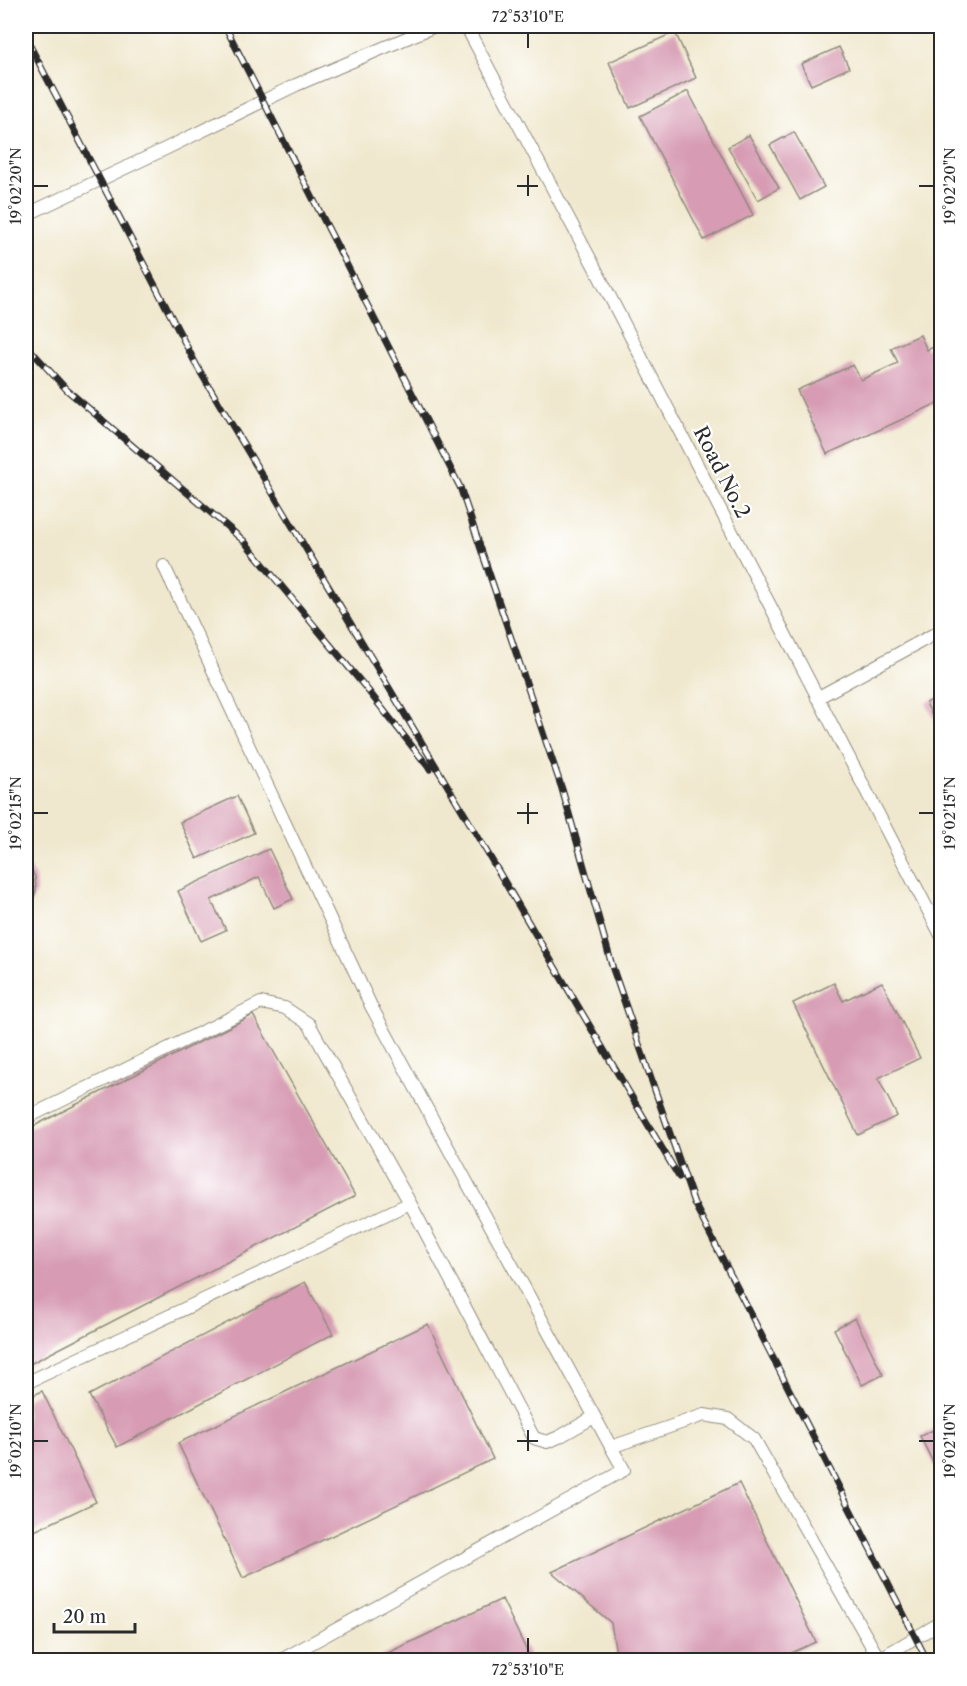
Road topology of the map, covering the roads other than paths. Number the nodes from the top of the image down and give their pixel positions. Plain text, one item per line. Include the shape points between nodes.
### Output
1 (435, 26) edge
2 (466, 26) edge
3 (26, 215) edge
4 (164, 567) dead end
5 (942, 630) edge
6 (817, 698) junction
7 (942, 937) edge
8 (26, 1118) edge
9 (410, 1203) junction
10 (26, 1383) edge
11 (594, 1417) junction
12 (610, 1447) junction
13 (942, 1622) edge
14 (281, 1660) edge
15 (878, 1660) edge

1 - 3 lane via 296,85
2 - 6 lane, Road No.2
4 - 11 lane via 371,1006
5 - 6 lane
6 - 7 lane, Road No.2
8 - 9 lane via 261,1004 285,1008 309,1024
9 - 10 lane
9 - 11 lane via 534,1438 546,1442
11 - 12 lane
12 - 14 lane via 624,1470
12 - 15 lane via 704,1415 728,1419 754,1439
13 - 15 lane

